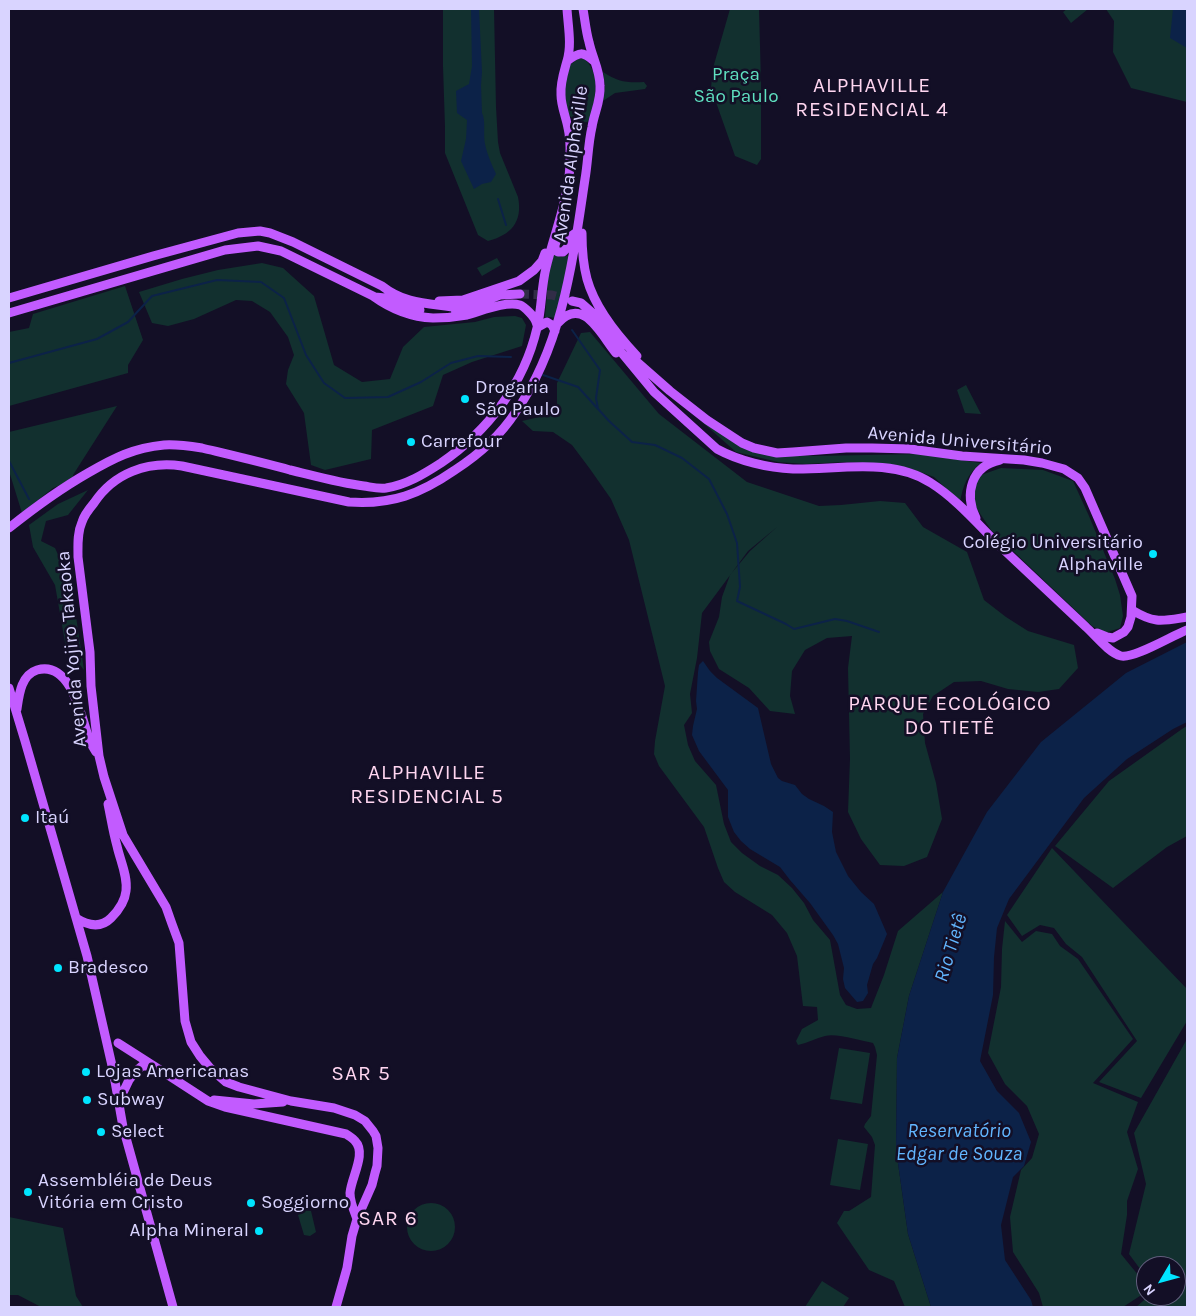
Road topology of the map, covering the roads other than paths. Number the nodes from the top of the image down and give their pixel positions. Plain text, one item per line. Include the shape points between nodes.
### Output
1 (567, 9) edge
2 (584, 9) edge
3 (567, 61) junction
4 (596, 63) junction
5 (563, 208) junction
6 (580, 213) junction
7 (577, 232) junction
8 (552, 240) junction
9 (98, 273) junction
10 (101, 286) junction
11 (382, 286) junction
12 (520, 294) tunnel mouth
13 (565, 295) joint
14 (373, 296) junction
15 (9, 298) edge
16 (572, 301) tunnel mouth
17 (459, 308) junction
18 (9, 313) edge
19 (538, 326) junction
20 (556, 327) junction
21 (611, 337) junction
22 (670, 391) junction
23 (654, 392) junction
24 (1005, 459) junction
25 (978, 522) junction
26 (9, 528) edge
27 (1132, 610) junction
28 (1187, 617) edge
29 (1090, 630) junction
30 (1187, 630) edge
31 (9, 688) edge
32 (16, 713) junction
33 (98, 756) junction
34 (104, 777) junction
35 (76, 918) junction
36 (118, 1043) dead end
37 (154, 1066) junction
38 (208, 1100) junction
39 (118, 1101) junction
40 (291, 1101) junction
41 (357, 1219) junction
42 (173, 1307) edge
43 (336, 1307) edge

1 - 3 main road, Avenida Alphaville
2 - 4 main road, Avenida Alphaville via 588,42
3 - 4 main road via 583,53
3 - 5 main road, Avenida Alphaville via 560,93 570,154
4 - 6 main road, Avenida Alphaville via 600,96 592,126
5 - 7 main road via 555,250 566,250 570,237
5 - 8 main road, Avenida Alphaville
6 - 7 main road, Avenida Alphaville
6 - 22 main road via 583,261 594,296 623,340
7 - 13 main road, Avenida Alphaville
8 - 11 main road via 542,261 519,281 463,300 418,298
8 - 19 main road, Avenida Alphaville
9 - 10 main road
9 - 11 main road via 238,233 260,232 294,242
9 - 15 main road
10 - 14 main road via 225,250 258,246 281,251
10 - 18 main road
11 - 17 main road via 416,303
12 - 17 main road via 500,296
13 - 20 main road, Avenida Yojiro Takaoka
14 - 17 main road via 427,311 450,312
14 - 19 main road via 383,304 410,315 432,318 520,305 533,315
16 - 21 main road, Avenida Universitário via 592,312
19 - 20 main road via 546,322
19 - 26 main road via 526,363 500,409 453,455 409,482 379,488 349,484 202,448 183,445 148,447 115,458 45,500
20 - 23 main road via 565,316 581,313 636,377
20 - 33 main road, Avenida Yojiro Takaoka via 530,389 514,415 488,445 431,486 398,499 349,502 171,464 152,465 122,475 106,486 81,524 78,543
21 - 22 main road, Avenida Universitário
21 - 23 main road, Avenida Universitário
22 - 24 main road, Avenida Universitário via 725,433 742,443 765,450 910,449
23 - 25 main road, Avenida Universitário via 726,454 782,468 866,466 910,474 930,482
24 - 25 main road via 983,468 970,488 969,500
24 - 27 main road, Avenida Universitário via 1049,464 1078,478 1132,596
25 - 29 main road, Avenida Universitário
27 - 28 main road via 1154,620
27 - 29 main road via 1128,627 1113,638
29 - 30 main road, Avenida Universitário via 1122,656 1140,652
31 - 32 main road
32 - 33 main road via 20,689 26,677 40,669 60,674 73,692
32 - 35 main road
33 - 34 main road, Avenida Yojiro Takaoka
34 - 35 main road via 126,878 126,894 107,922 92,924
34 - 40 main road, Avenida Yojiro Takaoka via 123,835 166,907 172,924 178,943 185,1021 191,1042 210,1068 226,1082
35 - 39 main road
36 - 37 main road
37 - 38 main road
37 - 39 main road via 142,1066 134,1072
38 - 40 main road via 254,1104
38 - 41 main road via 225,1107 346,1134 355,1140 360,1150 350,1194
39 - 42 main road
40 - 41 main road, Avenida Yojiro Takaoka via 355,1115 365,1120 374,1131 378,1148 377,1166
41 - 43 main road, Avenida Yojiro Takaoka

